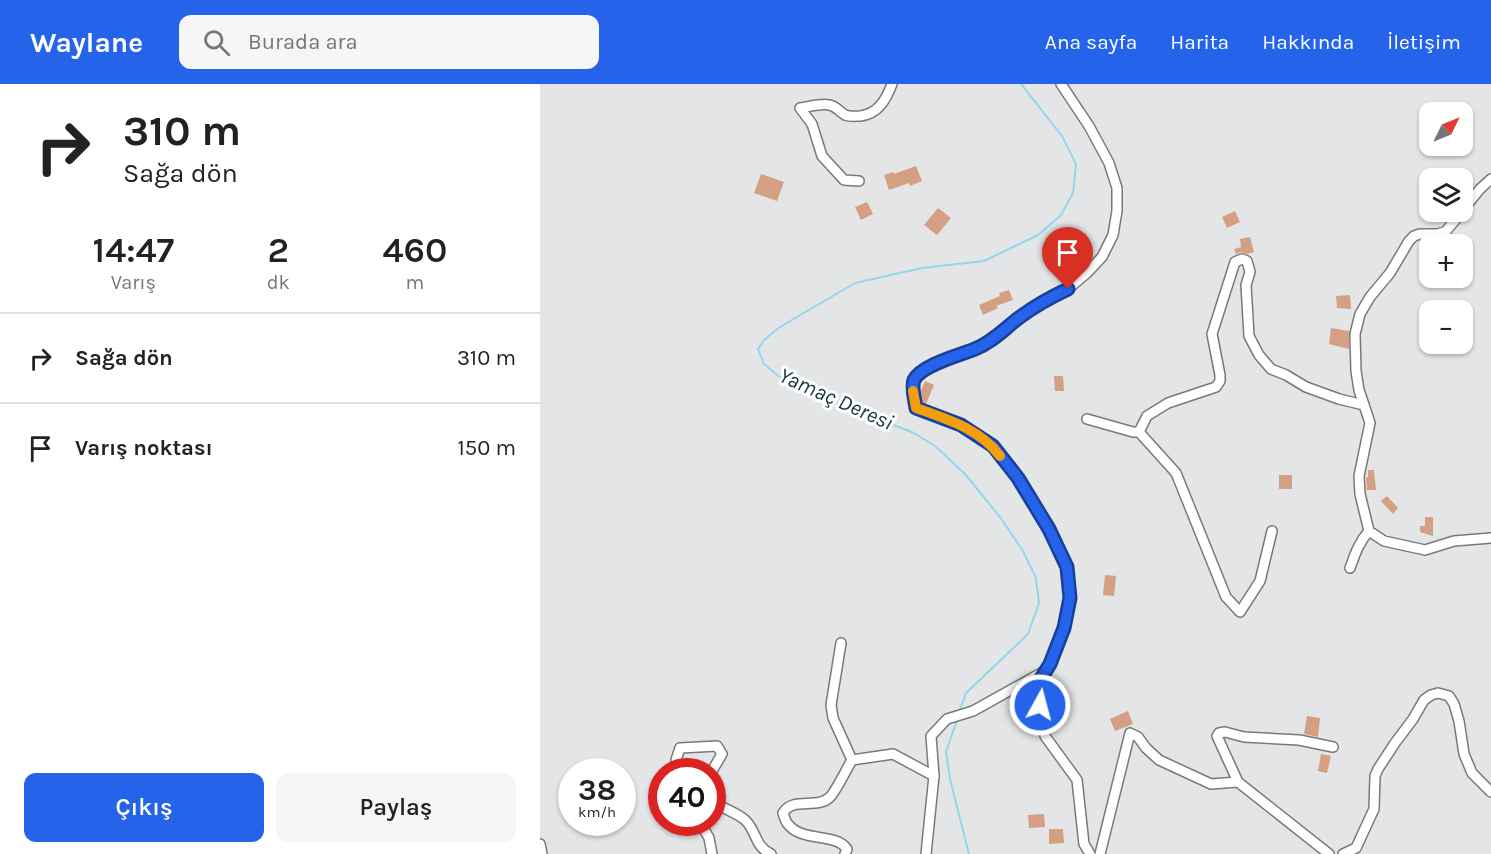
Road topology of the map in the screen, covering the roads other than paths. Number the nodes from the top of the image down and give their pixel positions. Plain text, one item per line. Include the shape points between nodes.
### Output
1 (892, 84) edge
2 (1061, 84) edge
3 (1491, 179) edge
4 (860, 181) dead end
5 (1473, 198) edge
6 (1453, 222) edge
7 (1364, 405) junction
8 (1087, 419) dead end
9 (1139, 432) junction
10 (1272, 531) dead end
11 (1369, 531) junction
12 (1491, 538) edge
13 (1350, 568) dead end
14 (841, 644) dead end
15 (1046, 671) junction
16 (1333, 747) dead end
17 (677, 758) edge
18 (720, 758) edge
19 (852, 760) junction
20 (934, 776) junction
21 (1238, 782) junction
22 (1491, 792) edge
23 (726, 809) edge
24 (708, 836) edge
25 (540, 844) edge
26 (1320, 851) edge
27 (542, 854) edge
28 (712, 854) edge
29 (771, 854) edge
30 (845, 854) edge
31 (926, 854) edge
32 (1090, 854) edge
33 (1100, 854) edge
34 (1329, 854) edge
35 (1342, 854) edge

1 - 4 street via 883,103 865,115 852,117 829,105 800,108 812,124 822,156 844,180
2 - 15 street via 1112,171 1117,188 1113,235 1102,257 1068,289 1033,308 992,340 924,370 914,380 913,392 916,408 961,425 993,446 1049,529 1067,567 1070,598 1064,628
3 - 5 street
6 - 7 street via 1438,234 1414,236 1360,314 1355,334 1356,371
7 - 9 street via 1306,387 1270,369 1250,336 1246,285 1250,272 1247,261 1242,259 1235,262 1212,334 1220,375 1218,385 1168,403 1147,416
7 - 11 street via 1370,423 1359,476
8 - 9 street
9 - 10 street via 1176,473 1226,597 1240,612 1260,581
11 - 12 street via 1384,540 1425,550 1454,541
11 - 13 street
14 - 19 street via 831,705
15 - 20 street via 973,711 947,719 931,736
15 - 32 street via 1040,680 1045,736 1077,780 1084,844
16 - 21 street via 1219,733
17 - 18 street via 680,748 717,746 722,754
19 - 20 street via 893,754
19 - 30 street via 830,798 794,805 783,813 797,831 838,841 846,846
20 - 31 street
21 - 26 street
21 - 33 street via 1211,784 1159,760 1130,733
22 - 35 street via 1472,773 1464,754 1454,704 1449,696 1431,695 1378,768 1374,809 1356,848
23 - 29 street via 744,819 758,843
24 - 28 street
25 - 27 street
26 - 34 street

